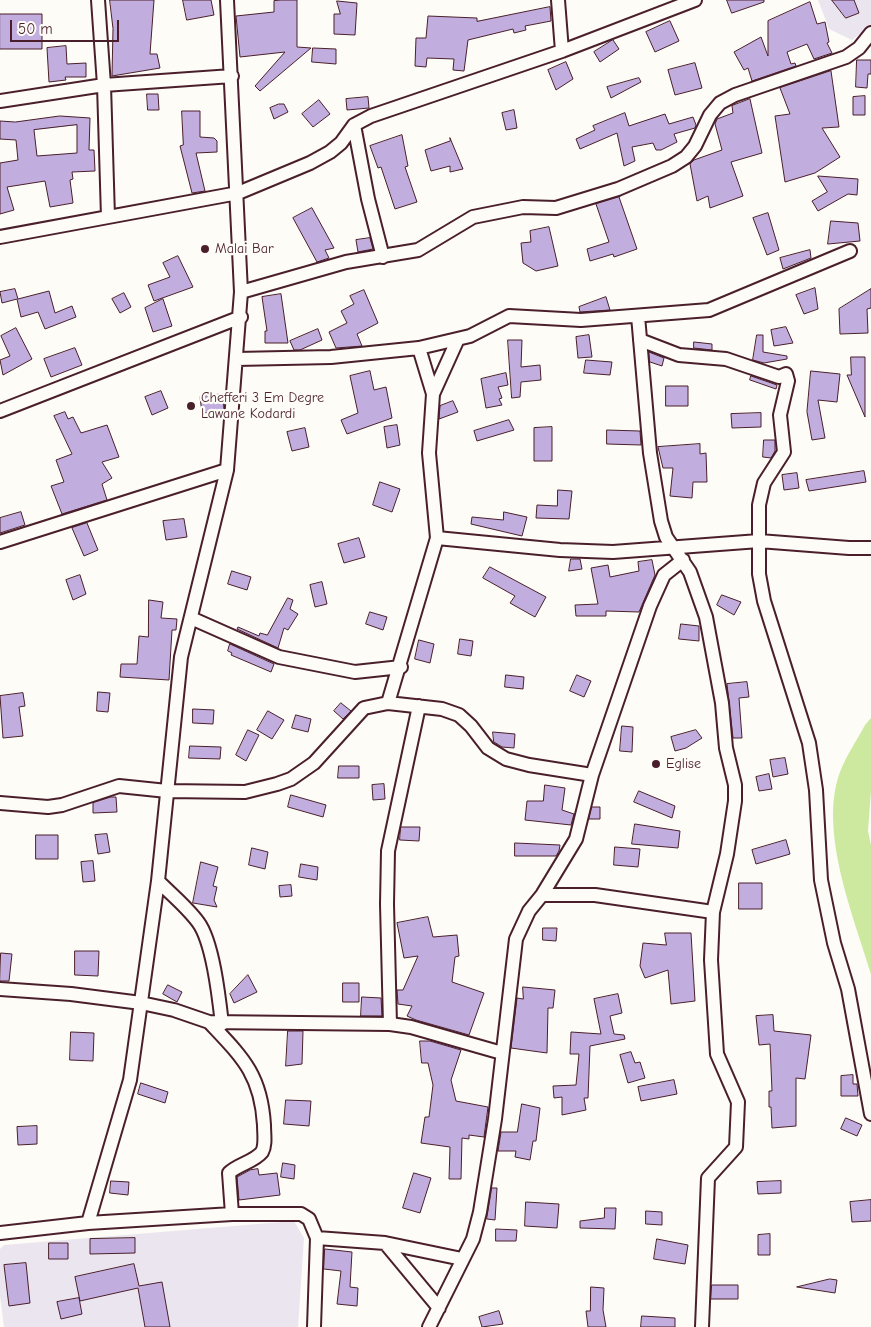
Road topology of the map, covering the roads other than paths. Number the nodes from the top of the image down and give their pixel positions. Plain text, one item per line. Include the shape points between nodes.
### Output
1 (98, 0) edge
2 (226, 0) edge
3 (558, 0) edge
4 (695, 0) edge
5 (871, 33) edge
6 (562, 51) junction
7 (232, 76) junction
8 (104, 85) junction
9 (0, 101) edge
10 (354, 126) junction
11 (238, 193) junction
12 (108, 216) junction
13 (0, 237) edge
14 (850, 252) dead end
15 (383, 257) junction
16 (241, 292) junction
17 (638, 316) junction
18 (241, 317) junction
19 (640, 340) junction
20 (457, 341) junction
21 (419, 348) junction
22 (237, 359) junction
23 (433, 394) junction
24 (0, 411) edge
25 (227, 470) junction
26 (437, 538) junction
27 (759, 541) junction
28 (0, 542) edge
29 (672, 548) junction
30 (871, 548) edge
31 (683, 560) junction
32 (191, 618) junction
33 (401, 667) junction
34 (388, 703) junction
35 (420, 706) junction
36 (592, 775) junction
37 (167, 791) junction
38 (0, 803) edge
39 (158, 881) junction
40 (542, 895) junction
41 (713, 912) junction
42 (0, 989) edge
43 (140, 1003) junction
44 (209, 1022) junction
45 (222, 1024) junction
46 (390, 1024) junction
47 (502, 1053) junction
48 (871, 1114) edge
49 (232, 1214) junction
50 (88, 1223) junction
51 (0, 1233) edge
52 (317, 1238) junction
53 (385, 1243) junction
54 (462, 1258) junction
55 (439, 1308) junction
56 (314, 1327) edge
57 (429, 1327) edge
58 (702, 1327) edge

1 - 8 street
2 - 7 street
3 - 6 street
4 - 6 street
5 - 15 street via 859,48 846,57 720,103 710,115 695,146 672,166 556,208 523,207 473,217 418,250
6 - 10 street via 371,116
7 - 8 street
7 - 11 street
8 - 9 street
8 - 12 street
10 - 11 street via 330,152
10 - 15 street
11 - 12 street
11 - 16 street
12 - 13 street
14 - 17 street via 794,273 724,306
15 - 16 street via 346,262
16 - 18 street
17 - 19 street
17 - 20 street via 581,320 510,316
18 - 22 street
18 - 24 street
19 - 27 street via 680,355 726,359 773,375 786,374 788,381 780,423 784,452 764,483 759,505
19 - 29 street via 650,453 661,521
20 - 21 street
20 - 23 street
21 - 22 street via 331,357
21 - 23 street
22 - 25 street
23 - 26 street via 429,453
25 - 28 street
25 - 32 street
26 - 29 street via 560,550 612,552
26 - 33 street
27 - 29 street
27 - 30 street
27 - 48 street via 759,574 764,601 809,743 816,790 821,880 834,943 848,989
29 - 31 street
31 - 36 street via 658,584 630,657
31 - 41 street via 706,617 722,703 726,748 735,785 727,854
32 - 33 street via 279,657 356,672
32 - 37 street via 181,657
33 - 34 street
34 - 35 street
34 - 37 street via 364,708 314,762 291,779 245,792
35 - 36 street via 459,715 488,748 506,759 529,766
35 - 46 street via 388,850
36 - 40 street via 576,839
37 - 38 street via 119,786 62,805
37 - 39 street
39 - 43 street
39 - 45 street via 200,923 205,934
40 - 41 street via 595,895
40 - 47 street via 529,911 516,939
41 - 58 street via 717,1054 738,1102 736,1147 708,1178
42 - 43 street
43 - 44 street
43 - 50 street via 128,1087
44 - 45 street
44 - 49 street via 244,1059 253,1075 263,1113 262,1152 229,1173
45 - 46 street
46 - 47 street
47 - 54 street via 485,1184 473,1239
49 - 50 street
49 - 52 street via 301,1214 309,1219
50 - 51 street
52 - 53 street
52 - 56 street
53 - 54 street
53 - 55 street
54 - 55 street
55 - 57 street

